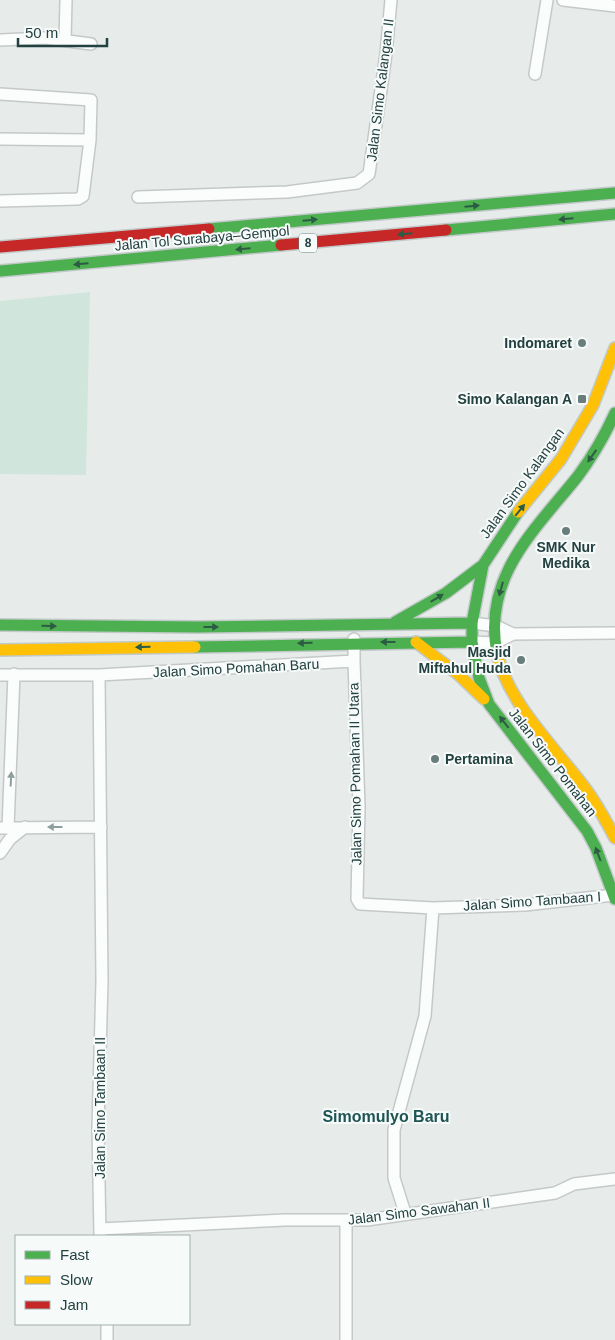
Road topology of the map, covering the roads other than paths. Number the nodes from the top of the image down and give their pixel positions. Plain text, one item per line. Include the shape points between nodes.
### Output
1 (66, 0) edge
2 (391, 0) edge
3 (548, 0) edge
4 (563, 0) edge
5 (615, 6) edge
6 (0, 40) edge
7 (65, 40) junction
8 (91, 44) dead end
9 (535, 74) dead end
10 (0, 94) edge
11 (0, 138) edge
12 (90, 140) junction
13 (615, 193) edge
14 (138, 197) dead end
15 (0, 202) edge
16 (615, 214) edge
17 (0, 247) edge
18 (0, 272) edge
19 (615, 348) edge
20 (615, 413) edge
21 (610, 438) edge
22 (482, 565) junction
23 (394, 622) junction
24 (472, 623) junction
25 (0, 625) edge
26 (354, 625) junction
27 (496, 626) junction
28 (85, 628) junction
29 (615, 633) edge
30 (513, 634) junction
31 (354, 642) junction
32 (416, 642) junction
33 (472, 642) junction
34 (494, 643) junction
35 (86, 648) junction
36 (0, 650) edge
37 (354, 661) junction
38 (14, 674) junction
39 (0, 675) edge
40 (99, 675) junction
41 (489, 704) junction
42 (611, 815) edge
43 (24, 827) junction
44 (101, 827) junction
45 (4, 828) edge
46 (615, 838) edge
47 (0, 853) edge
48 (614, 897) edge
49 (433, 908) junction
50 (615, 1179) edge
51 (405, 1213) junction
52 (346, 1221) junction
53 (100, 1232) edge
54 (107, 1325) edge
55 (107, 1340) edge
56 (346, 1340) edge

1 - 7 street
2 - 14 street, Jalan Simo Kalangan II via 369,174 365,179 357,183 287,192
3 - 9 street
4 - 5 street
6 - 7 street
7 - 8 street
10 - 12 street via 90,98
11 - 12 street
12 - 15 street via 83,196 78,199
17 -> 13 main road, Jalan Tol Surabaya–Gempol / 8
16 -> 18 main road, Jalan Tol Surabaya–Gempol / 8
22 -> 19 main road, Jalan Simo Kalangan via 506,528 561,459 593,405
20 - 21 main road
21 -> 27 main road via 524,541 507,569 499,591
23 -> 22 main road via 446,593
22 - 24 main road, Jalan Simo Kalangan
23 - 24 main road
23 - 26 main road
24 - 27 street
24 - 33 main road, Jalan Simo Kalangan
25 -> 28 main road
28 -> 26 main road
26 - 31 street
27 - 30 street
27 - 34 main road
28 - 35 main road
29 - 30 street
30 - 34 street
32 -> 31 main road
31 -> 35 main road
31 - 37 street
32 - 33 main road
32 - 41 main road via 460,675
33 - 34 street
33 - 41 main road, Jalan Simo Pomahan via 479,678
34 - 42 main road via 503,672 541,733 586,790
35 - 36 main road
37 - 40 street, Jalan Simo Pomahan Baru
37 - 49 street, Jalan Simo Pomahan II Utara via 359,807 357,899 360,904
38 - 39 street, Jalan Simo Pomahan Baru
38 - 40 street, Jalan Simo Pomahan Baru
45 -> 38 street
40 - 44 street
48 -> 41 main road, Jalan Simo Pomahan via 587,830
42 - 46 main road
44 -> 43 street
43 - 45 street
43 - 47 street
44 - 53 street, Jalan Simo Tambaan II
48 - 49 street, Jalan Simo Tambaan I via 525,905
49 - 51 street via 425,1016 394,1130 394,1178
50 - 51 street, Jalan Simo Sawahan II via 574,1184 555,1193
51 - 52 street, Jalan Simo Sawahan II
52 - 53 street, Jalan Simo Sawahan II via 285,1220
52 - 56 street
54 - 55 street

